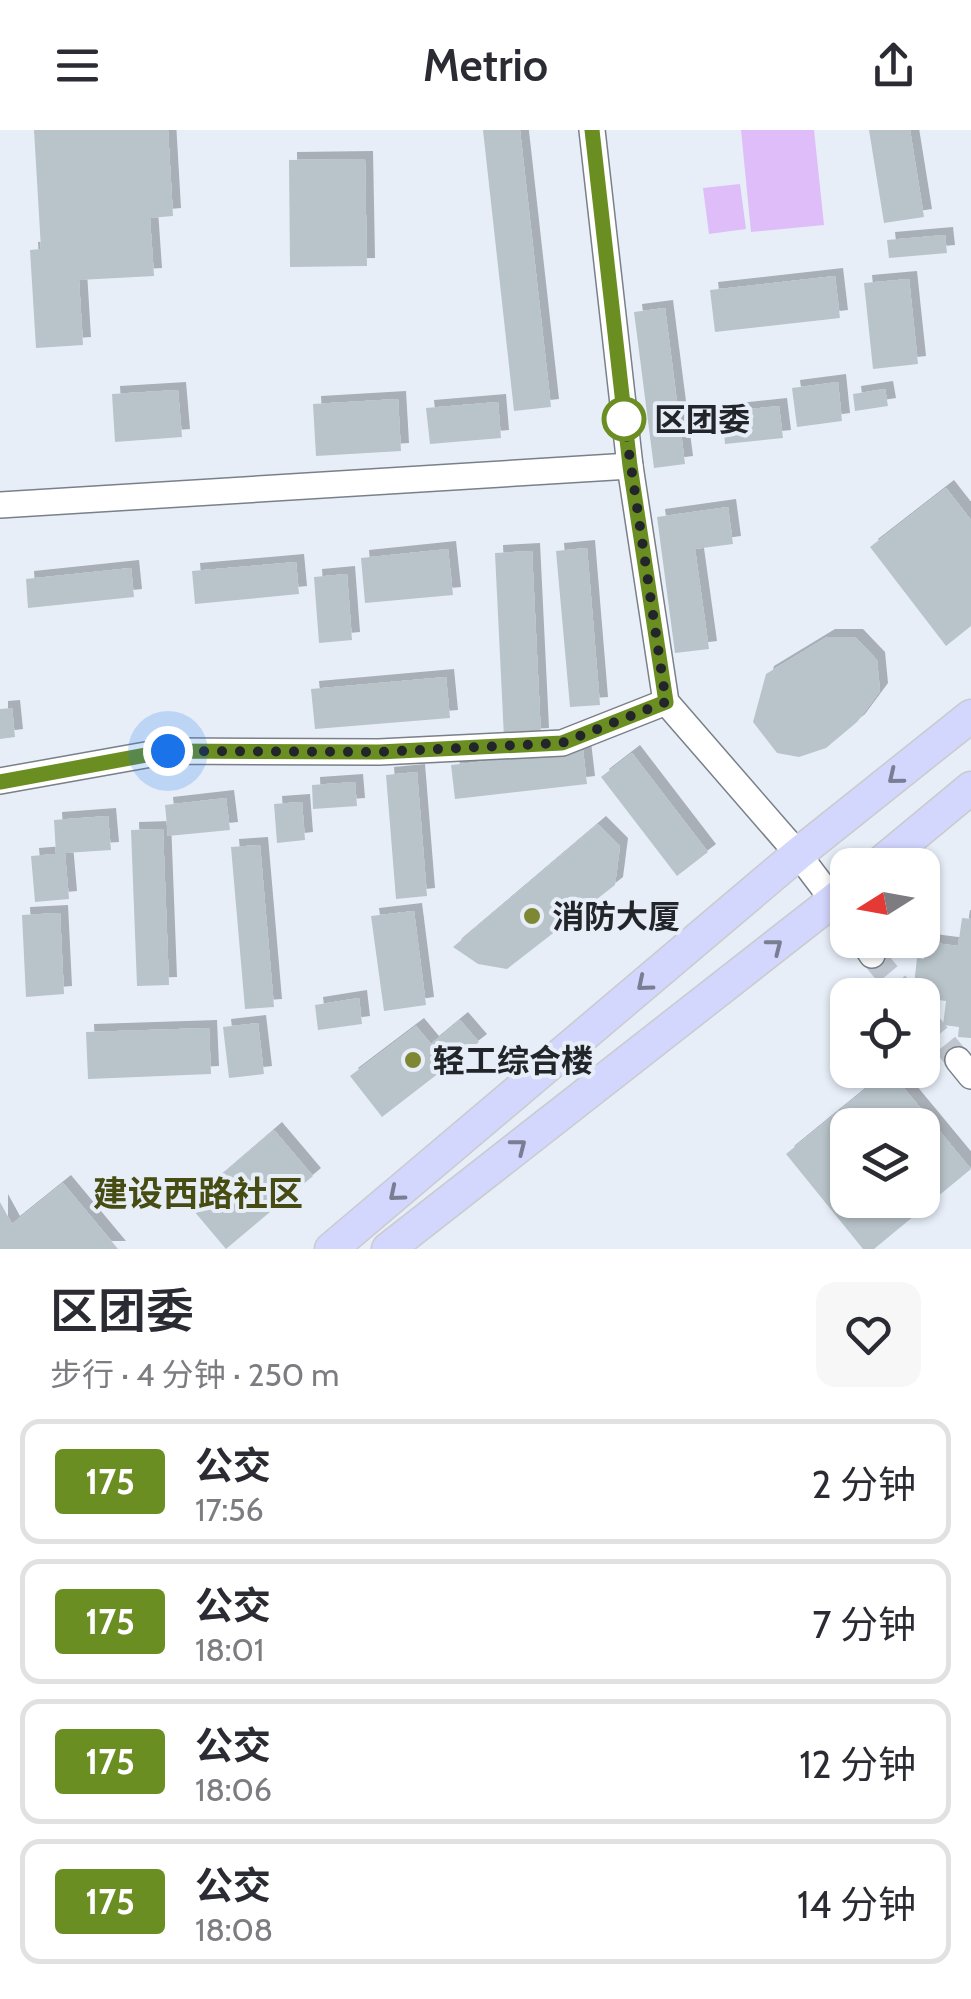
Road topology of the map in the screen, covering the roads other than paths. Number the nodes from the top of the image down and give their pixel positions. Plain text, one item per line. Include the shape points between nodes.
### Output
1 (592, 130) edge
2 (630, 466) junction
3 (0, 505) edge
4 (666, 702) junction
5 (971, 716) edge
6 (0, 782) edge
7 (971, 788) edge
8 (899, 848) edge
9 (798, 854) junction
10 (830, 889) edge
11 (830, 913) edge
12 (331, 1249) edge
13 (388, 1249) edge

1 - 2 street
2 - 3 street
2 - 4 street
4 - 6 street via 562,743 379,752 168,751
4 - 9 street
5 -> 9 main road
7 - 8 main road
9 - 10 street
9 -> 12 main road
13 -> 11 main road

